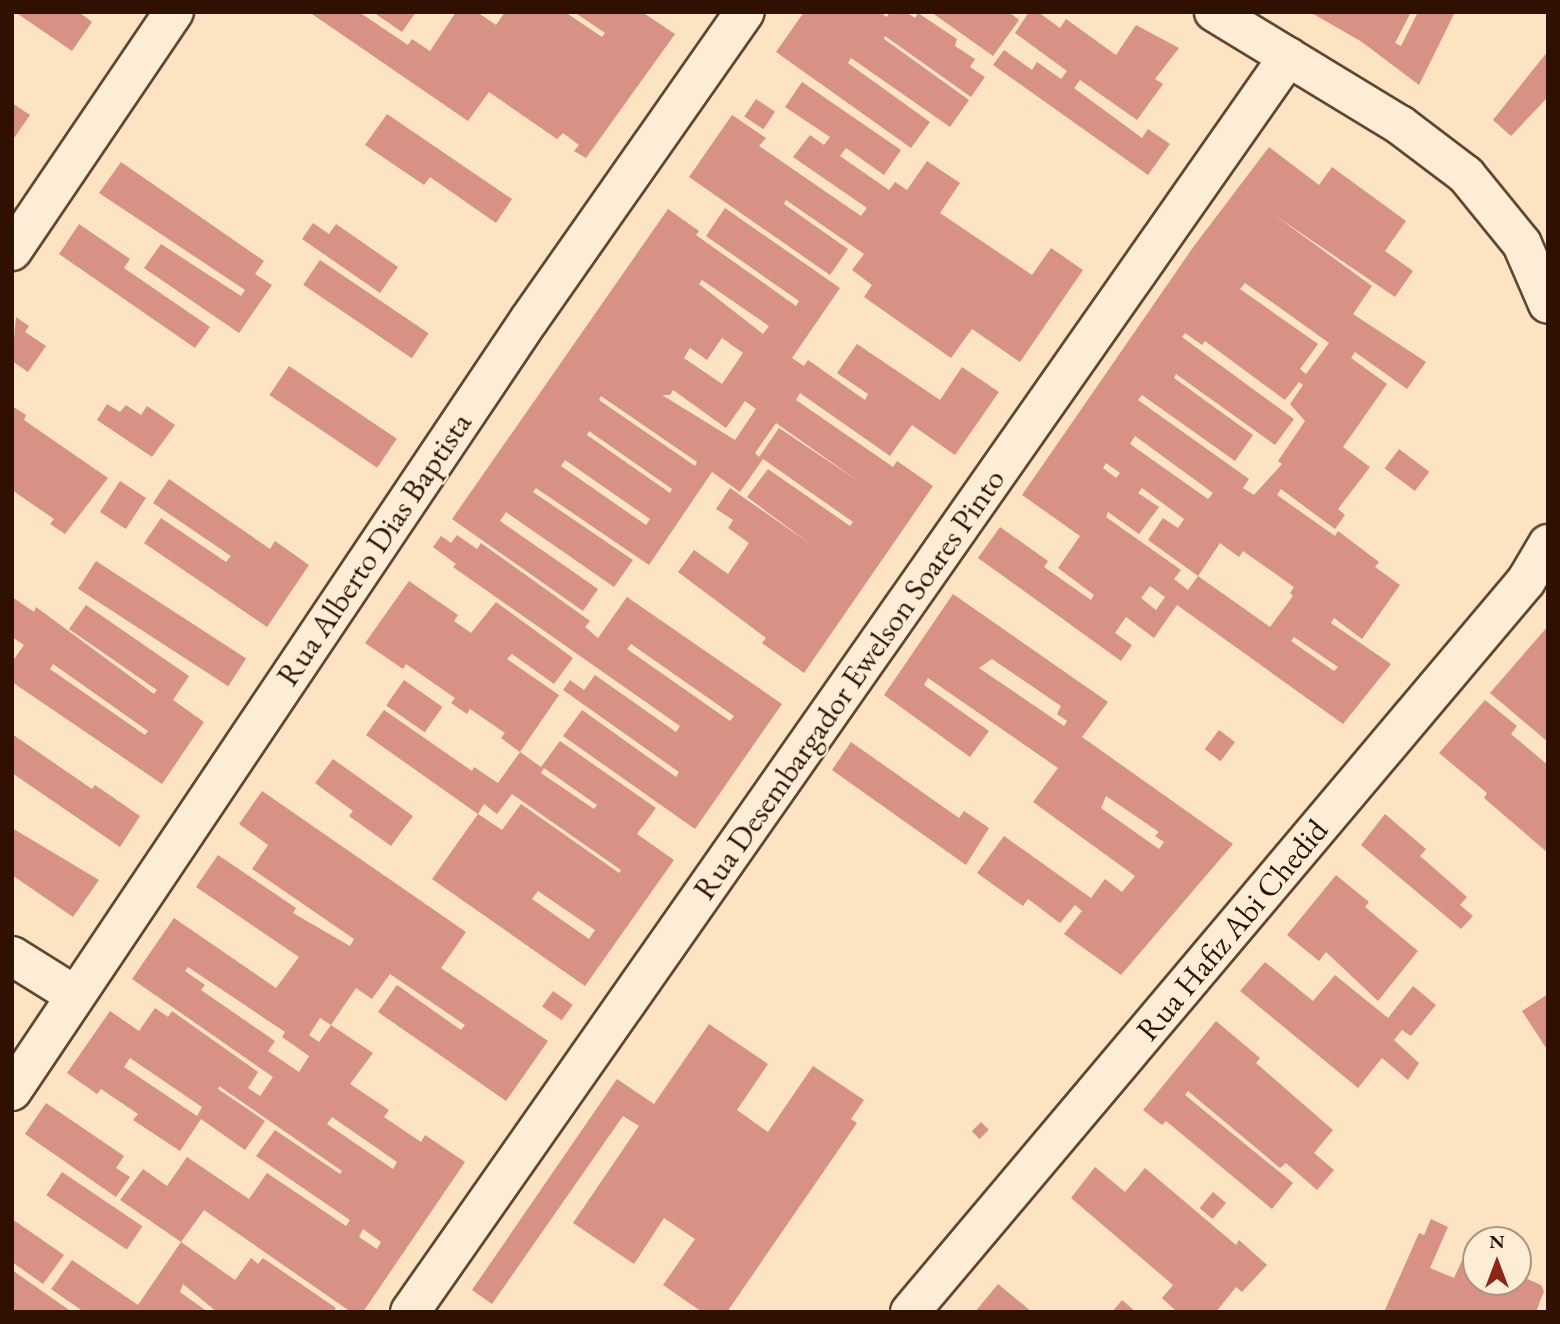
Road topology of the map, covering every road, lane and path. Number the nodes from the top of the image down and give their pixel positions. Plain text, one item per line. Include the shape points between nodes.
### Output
1 (174, 12) edge
2 (745, 12) edge
3 (1214, 12) edge
4 (1288, 57) junction
5 (12, 251) edge
6 (1548, 304) edge
7 (1548, 544) edge
8 (12, 956) edge
9 (73, 994) junction
10 (12, 1091) edge
11 (410, 1312) edge
12 (910, 1312) edge

1 - 5 street
2 - 9 street, Rua Alberto Dias Baptista via 529,320
3 - 4 street
4 - 6 street via 1400,125 1466,175 1522,244
4 - 11 street, Rua Desembargador Ewelson Soares Pinto
7 - 12 street, Rua Hafiz Abi Chedid via 1526,582
8 - 9 street
9 - 10 street, Rua Alberto Dias Baptista

